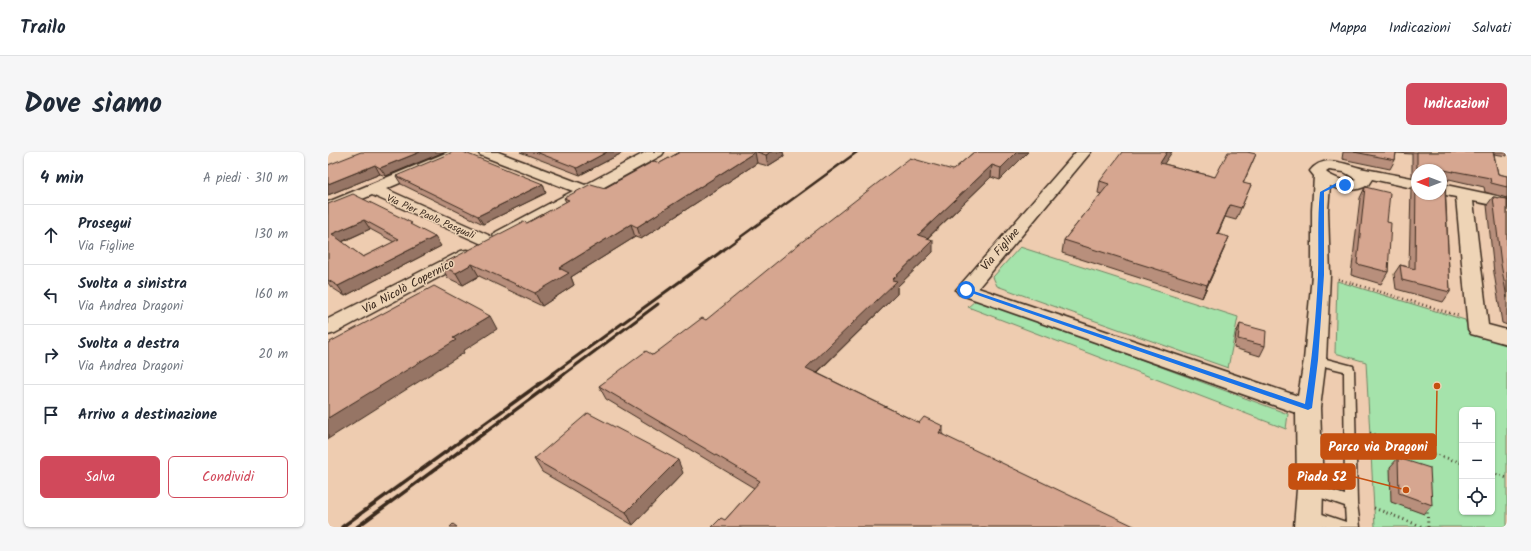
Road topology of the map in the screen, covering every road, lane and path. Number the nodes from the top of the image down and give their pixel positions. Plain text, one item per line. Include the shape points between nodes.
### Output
1 (460, 152) edge
2 (485, 152) edge
3 (657, 152) edge
4 (1084, 152) edge
5 (1324, 175) junction
6 (1360, 177) junction
7 (1411, 183) edge
8 (372, 189) junction
9 (1447, 190) edge
10 (586, 191) junction
11 (1464, 194) junction
12 (1507, 203) edge
13 (328, 208) edge
14 (491, 242) junction
15 (1321, 275) junction
16 (1477, 321) junction
17 (328, 328) edge
18 (1507, 337) edge
19 (1315, 360) junction
20 (1308, 408) junction
21 (1370, 433) dead end
22 (1459, 462) edge
23 (1495, 474) edge
24 (1507, 478) edge
25 (1310, 489) junction
26 (1351, 504) junction
27 (1427, 505) edge
28 (1374, 508) dead end
29 (1308, 521) edge
30 (1343, 527) edge
31 (1353, 527) edge
32 (1423, 527) edge
33 (1428, 527) edge

1 - 8 street
2 - 10 street
3 - 10 street, Via Nicolò Copernico
4 - 20 street, Via Figline via 966,290
5 - 6 street via 1351,185
5 - 6 street via 1337,166
5 - 15 street via 1320,210
6 - 7 street via 1389,178
8 - 13 street
8 - 14 street, Via Pier Paolo Pasquali
9 - 11 street
10 - 14 street, Via Nicolò Copernico
11 - 12 street
11 - 16 street
14 - 17 street, Via Nicolò Copernico
15 - 16 path
15 - 19 street
16 - 18 street via 1478,329
19 - 20 street
19 - 26 lane via 1349,369
20 - 25 street
21 - 22 path
23 - 24 path
25 - 26 lane
25 - 29 street
26 - 31 lane
27 - 33 path
28 - 32 path
29 - 30 lane

